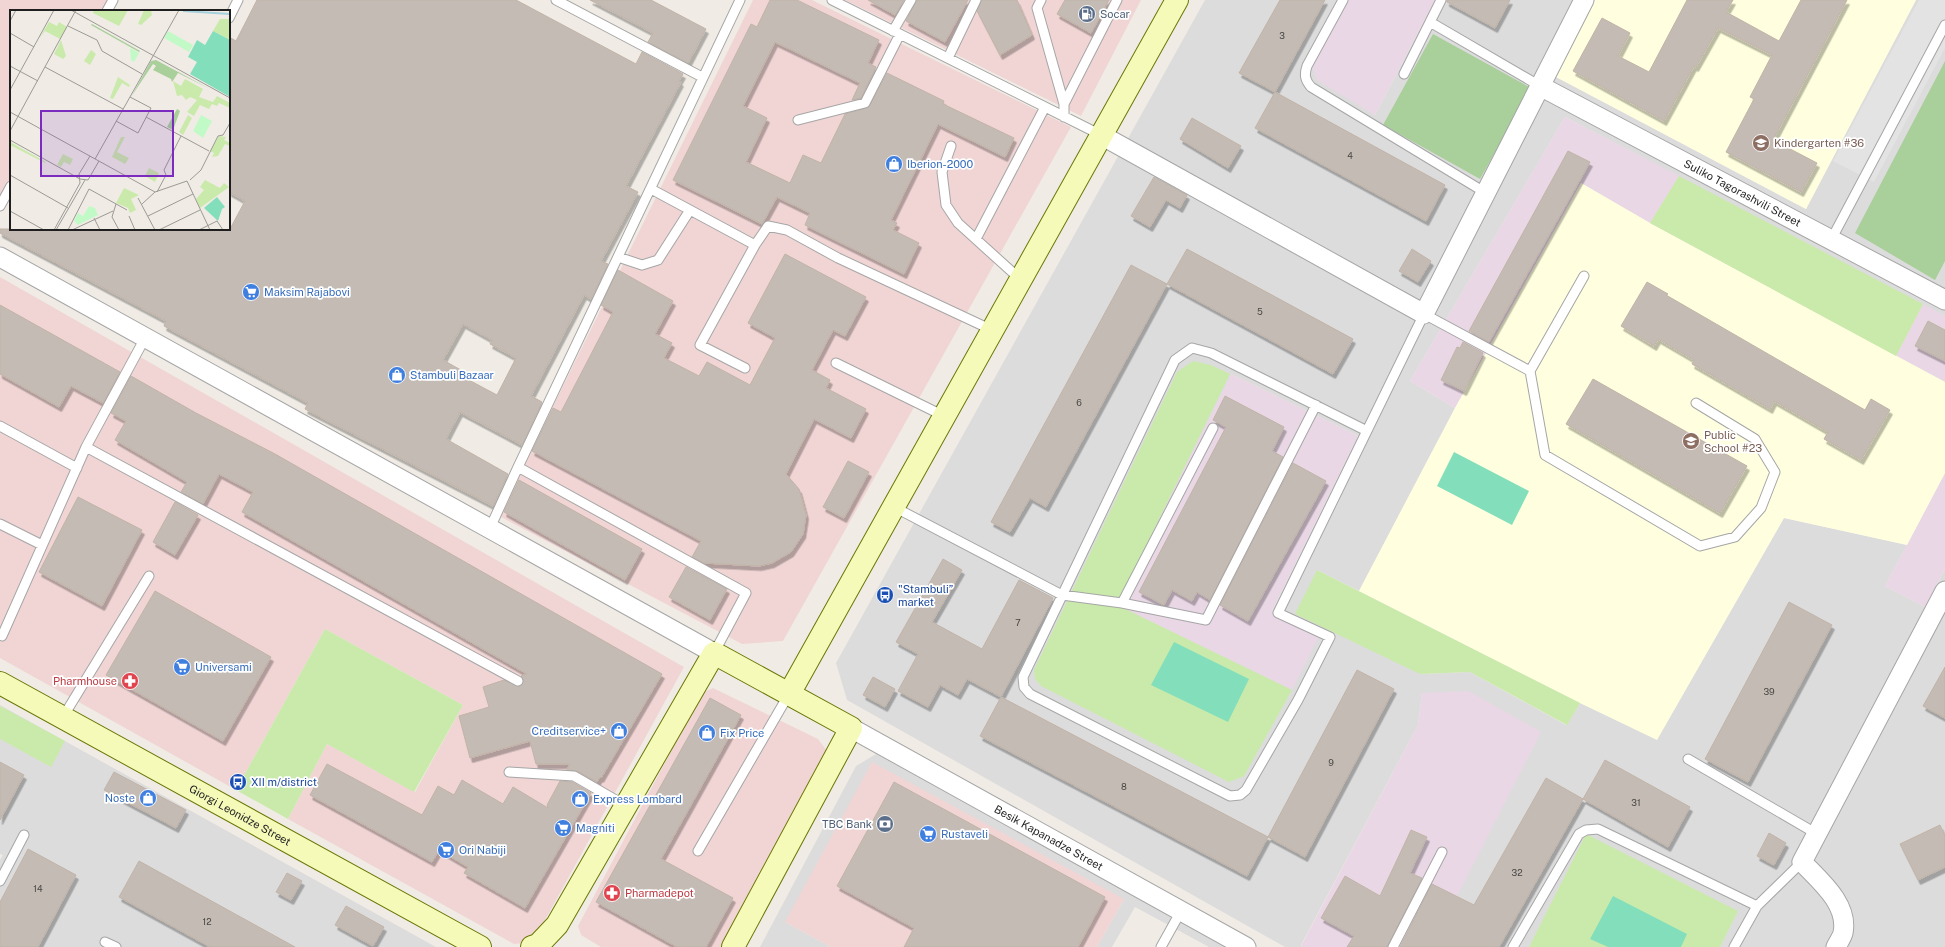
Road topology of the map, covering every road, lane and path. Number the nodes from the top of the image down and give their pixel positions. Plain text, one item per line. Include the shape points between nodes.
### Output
1 (113, 0) edge
2 (238, 0) edge
3 (556, 0) edge
4 (739, 0) edge
5 (832, 0) edge
6 (910, 0) edge
7 (976, 0) edge
8 (1041, 0) edge
9 (1117, 0) edge
10 (1177, 0) edge
11 (1343, 0) edge
12 (1441, 0) edge
13 (1584, 0) edge
14 (108, 10) edge
15 (230, 16) edge
16 (1430, 22) junction
17 (1945, 25) edge
18 (897, 32) junction
19 (948, 58) junction
20 (1404, 74) dead end
21 (702, 77) junction
22 (1540, 86) junction
23 (1064, 104) junction
24 (1046, 107) junction
25 (1064, 117) junction
26 (798, 120) dead end
27 (1101, 135) junction
28 (951, 146) dead end
29 (10, 188) edge
30 (651, 189) junction
31 (1486, 193) junction
32 (0, 206) edge
33 (690, 210) junction
34 (976, 239) junction
35 (1831, 240) junction
36 (755, 245) junction
37 (0, 257) edge
38 (618, 257) junction
39 (1584, 276) dead end
40 (1021, 280) junction
41 (1945, 300) edge
42 (1424, 314) junction
43 (992, 330) junction
44 (145, 338) junction
45 (836, 363) dead end
46 (745, 368) dead end
47 (1530, 371) junction
48 (1696, 403) dead end
49 (1316, 405) junction
50 (945, 416) junction
51 (0, 426) edge
52 (1213, 428) dead end
53 (1367, 431) junction
54 (86, 447) junction
55 (518, 466) junction
56 (77, 468) junction
57 (894, 507) junction
58 (0, 524) edge
59 (490, 528) junction
60 (42, 545) junction
61 (149, 576) dead end
62 (1945, 591) edge
63 (1062, 596) junction
64 (1122, 603) junction
65 (2, 636) dead end
66 (714, 653) junction
67 (518, 681) dead end
68 (0, 683) edge
69 (789, 694) junction
70 (63, 717) junction
71 (851, 728) junction
72 (1688, 759) dead end
73 (509, 772) dead end
74 (626, 806) junction
75 (1817, 834) junction
76 (24, 835) dead end
77 (698, 851) dead end
78 (1442, 852) dead end
79 (1802, 862) junction
80 (0, 881) edge
81 (1757, 906) junction
82 (1181, 911) junction
83 (557, 925) junction
84 (104, 942) dead end
85 (116, 947) edge
86 (480, 947) edge
87 (532, 947) edge
88 (560, 947) edge
89 (733, 947) edge
90 (1161, 947) edge
91 (1246, 947) edge
92 (1393, 947) edge
93 (1513, 947) edge
94 (1734, 947) edge
95 (1836, 947) edge

1 - 14 lane
2 - 15 lane
3 - 21 lane
4 - 21 lane
5 - 18 lane
6 - 18 lane
7 - 19 lane
8 - 23 lane via 1037,8
9 - 23 lane
10 - 27 street
11 - 31 lane via 1307,66 1307,83
12 - 16 lane
13 - 22 street
16 - 20 lane
16 - 22 lane
17 - 35 lane
18 - 19 lane
18 - 26 lane via 865,103
19 - 24 lane
21 - 30 lane
22 - 31 street
22 - 35 street, Suliko Tagorashvili Street
23 - 25 lane
24 - 25 lane
24 - 34 lane
25 - 27 lane
27 - 40 street
27 - 42 street
28 - 34 lane via 942,172 946,205 958,223
29 - 32 lane
30 - 33 lane
30 - 38 lane
31 - 42 street
33 - 36 lane
33 - 38 lane via 658,260 642,265
34 - 40 lane
35 - 41 street, Suliko Tagorashvili Street
36 - 43 lane via 768,226 787,230 838,258
36 - 46 lane via 700,345
37 - 44 street
38 - 55 lane
39 - 47 lane
40 - 43 street
42 - 47 lane
42 - 53 lane
43 - 50 street
44 - 54 lane
44 - 59 street
45 - 50 lane
47 - 48 lane via 1545,455 1700,546 1735,537 1761,508 1776,472 1755,439
49 - 53 lane
49 - 63 lane via 1211,353 1192,348 1175,360
49 - 64 lane via 1206,620
50 - 57 street
51 - 56 lane
52 - 64 lane
53 - 63 lane via 1278,613 1330,636 1294,707 1246,790 1240,795 1230,796 1030,694 1024,687 1023,677
54 - 56 lane
54 - 67 lane
55 - 59 lane
55 - 66 lane via 746,593
56 - 60 lane
57 - 63 lane
57 - 69 street
58 - 60 lane
59 - 66 street
60 - 65 lane
61 - 70 lane
62 - 75 street
63 - 64 lane
66 - 69 street
66 - 74 street
68 - 70 street, Giorgi Leonidze Street
69 - 71 street
69 - 77 lane
70 - 86 street, Giorgi Leonidze Street
71 - 82 street, Besik Kapanadze Street
71 - 89 street
72 - 75 lane
73 - 74 lane via 574,776
74 - 83 street
75 - 79 street
76 - 80 lane
78 - 92 lane
79 - 81 lane
79 - 95 street via 1837,900 1843,921 1843,933
81 - 93 lane via 1598,829 1586,830 1579,834
81 - 94 lane
82 - 90 lane
82 - 91 street, Besik Kapanadze Street
83 - 87 street via 538,945
83 - 88 street
84 - 85 lane

